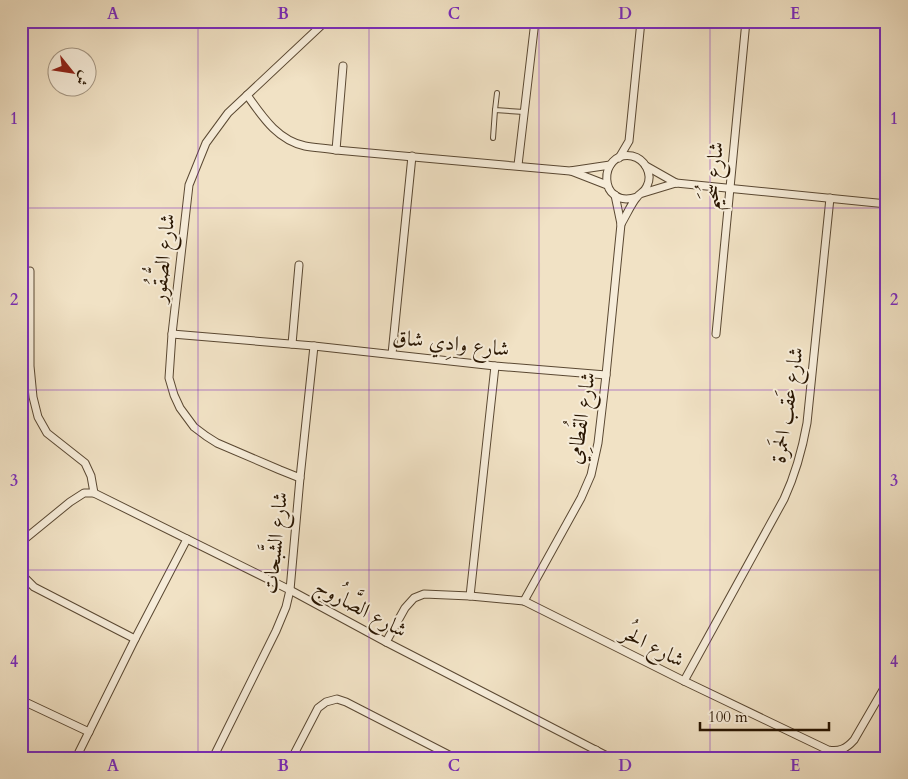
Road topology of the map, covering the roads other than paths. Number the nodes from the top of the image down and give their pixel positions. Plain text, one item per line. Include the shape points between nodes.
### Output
1 (326, 21) edge
2 (535, 21) edge
3 (641, 21) edge
4 (746, 21) edge
5 (343, 66) dead end
6 (497, 93) dead end
7 (247, 95) junction
8 (495, 110) junction
9 (524, 112) junction
10 (493, 138) dead end
11 (629, 142) junction
12 (336, 150) junction
13 (412, 156) junction
14 (618, 158) junction
15 (638, 159) junction
16 (518, 165) junction
17 (610, 165) junction
18 (646, 166) junction
19 (570, 170) junction
20 (676, 183) junction
21 (607, 184) junction
22 (730, 188) junction
23 (615, 195) junction
24 (640, 195) junction
25 (830, 198) junction
26 (887, 204) edge
27 (621, 224) junction
28 (299, 265) dead end
29 (30, 270) dead end
30 (172, 334) junction
31 (716, 334) dead end
32 (292, 344) junction
33 (314, 346) junction
34 (392, 354) junction
35 (495, 366) junction
36 (606, 375) junction
37 (300, 478) junction
38 (94, 493) junction
39 (187, 539) junction
40 (21, 542) edge
41 (21, 574) edge
42 (290, 590) junction
43 (470, 596) junction
44 (524, 601) junction
45 (135, 639) junction
46 (386, 642) junction
47 (684, 681) junction
48 (887, 683) edge
49 (21, 700) edge
50 (89, 732) junction
51 (596, 750) junction
52 (842, 750) junction
53 (76, 758) edge
54 (214, 758) edge
55 (292, 758) edge
56 (455, 758) edge
57 (592, 758) edge
58 (611, 758) edge
59 (849, 758) edge

1 - 7 street, شارع الصُّقُور
2 - 9 street
3 - 11 street
4 - 22 street, شارع سُحَيم
5 - 12 street
6 - 8 lane
7 - 12 street via 278,134 303,145
7 - 30 street, شارع الصُّقُور via 228,113 206,143 189,185
8 - 9 lane
8 - 10 lane
9 - 16 street
11 - 14 street
11 - 15 street
12 - 13 street
13 - 16 street
13 - 34 street
14 - 15 street via 632,156
14 - 17 street
15 - 18 street
16 - 19 street
17 - 19 street
17 - 21 street
18 - 20 street
18 - 24 street via 649,180
19 - 21 street
20 - 22 street
20 - 24 street
21 - 23 street
22 - 25 street
22 - 31 street, شارع سُحَيم
23 - 24 street via 626,199
23 - 27 street, شارع القُطامِي
24 - 27 street, شارع القُطامِي
25 - 26 street
25 - 47 street, شارع عَقب الحَمرة via 802,452 784,499
27 - 36 street, شارع القُطامِي
28 - 32 street
29 - 38 street via 30,366 38,417 47,433 85,463
30 - 32 street, شارع وادِي شاق
30 - 37 street, شارع الصُّقُور via 169,378 180,408 194,427 217,443
32 - 33 street, شارع وادِي شاق
33 - 34 street, شارع وادِي شاق
33 - 37 street, شارع الشَّبحات
34 - 35 street, شارع وادِي شاق
35 - 36 street, شارع وادِي شاق
35 - 43 street
36 - 44 street, شارع القُطامِي via 591,475
37 - 42 street, شارع الشَّبحات
38 - 39 street, شارع الصَّارُوج
38 - 40 street via 84,493 70,502
39 - 42 street, شارع الصَّارُوج
39 - 45 street
41 - 45 street via 34,587
42 - 46 street, شارع الصَّارُوج
42 - 54 street, شارع الشَّبحات via 276,631
43 - 44 street, شارع الحُر
43 - 46 street, شارع الحُر via 424,594 414,598
44 - 47 street, شارع الحُر
45 - 50 street
46 - 51 street, شارع الصَّارُوج
47 - 52 street, شارع الحُر via 828,750
48 - 52 street via 854,740
49 - 50 street
50 - 53 street
51 - 57 street
51 - 58 street, شارع الصَّارُوج
52 - 59 lane
55 - 56 street via 318,708 336,700 346,702

